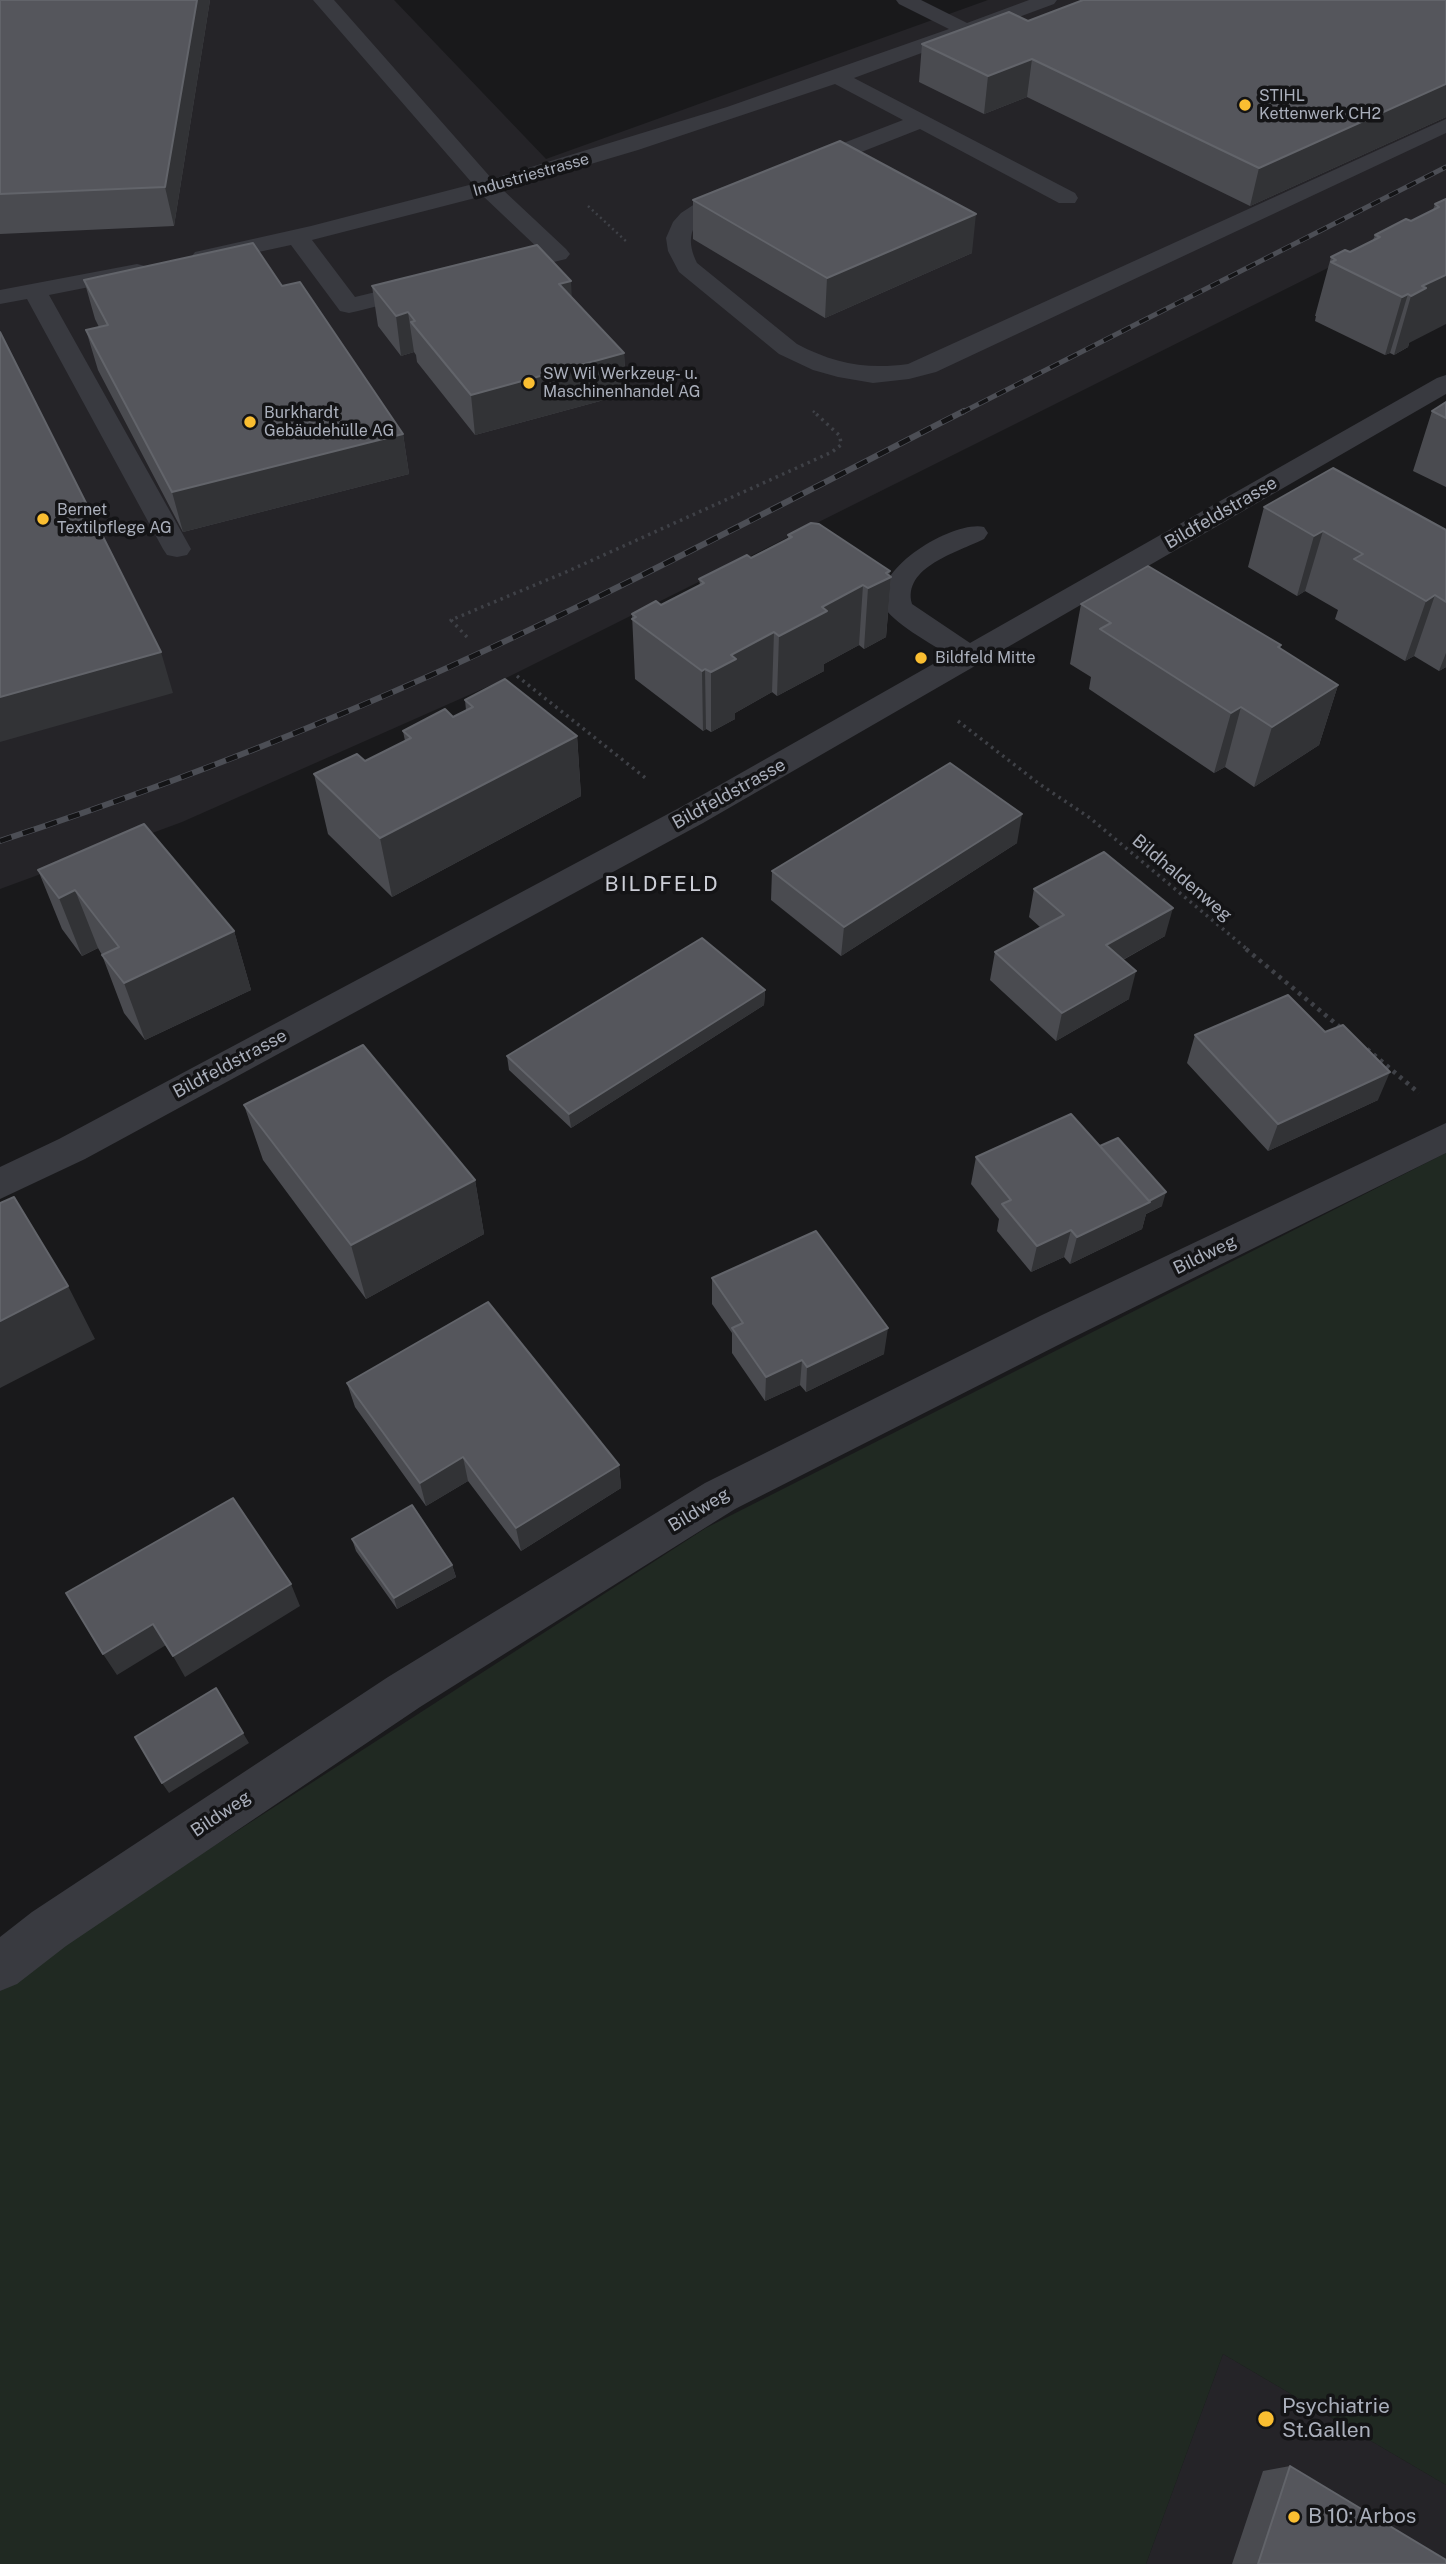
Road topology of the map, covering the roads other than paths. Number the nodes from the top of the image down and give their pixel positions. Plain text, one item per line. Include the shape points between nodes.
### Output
1 (323, 0) edge
2 (906, 0) edge
3 (1047, 0) edge
4 (966, 30) junction
5 (837, 77) junction
6 (921, 121) junction
7 (1446, 125) edge
8 (781, 175) edge
9 (755, 185) edge
10 (488, 188) junction
11 (1067, 198) dead end
12 (297, 236) junction
13 (183, 261) edge
14 (156, 267) edge
15 (480, 274) edge
16 (453, 280) edge
17 (35, 292) junction
18 (0, 297) edge
19 (1446, 383) edge
20 (974, 533) dead end
21 (177, 550) dead end
22 (971, 657) junction
23 (1446, 1137) edge
24 (0, 1184) edge
25 (0, 1967) edge

1 - 10 street
2 - 4 street
3 - 4 street, Industriestrasse
4 - 5 street, Industriestrasse
5 - 6 street
5 - 10 street, Industriestrasse
6 - 8 street
6 - 11 street
7 - 9 street via 927,367 889,375 852,374 788,349 687,267 676,241 684,223 704,206
10 - 12 street, Industriestrasse
10 - 15 street via 558,254
12 - 13 street, Industriestrasse
12 - 16 street via 349,306
14 - 17 street
17 - 18 street
17 - 21 street
19 - 22 street, Bildfeldstrasse
20 - 22 street via 913,566 894,589 899,608
22 - 24 street, Bildfeldstrasse via 680,822
23 - 25 street, Bildweg via 720,1496 404,1692 49,1929

